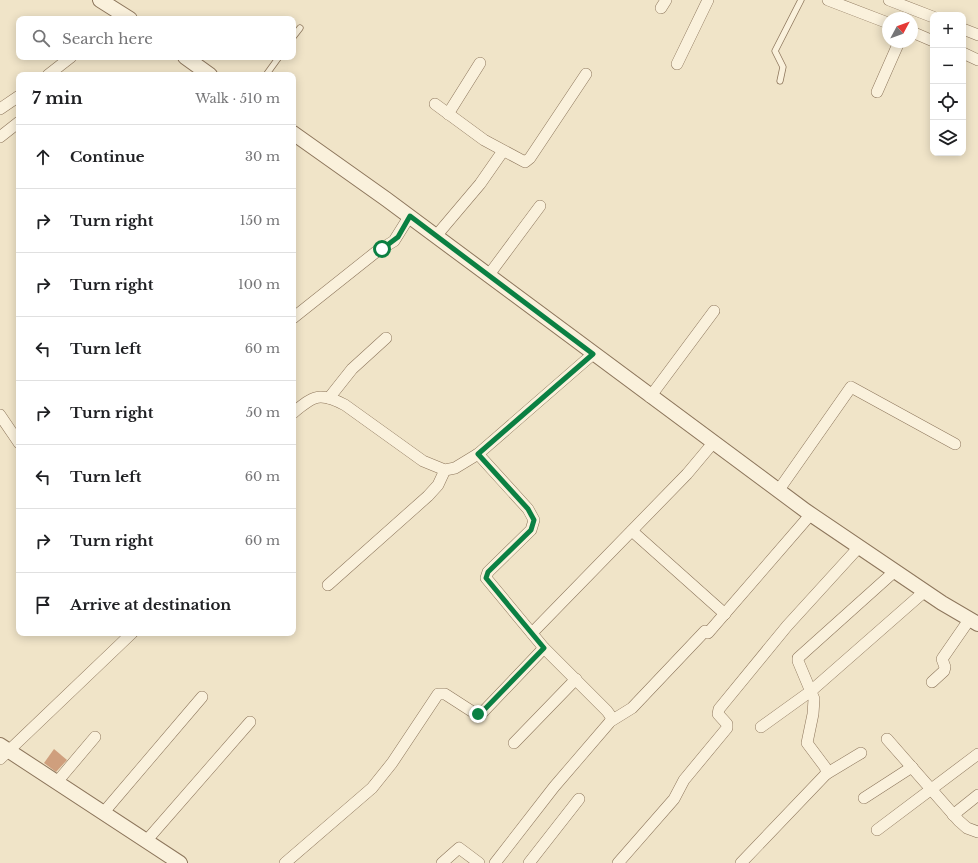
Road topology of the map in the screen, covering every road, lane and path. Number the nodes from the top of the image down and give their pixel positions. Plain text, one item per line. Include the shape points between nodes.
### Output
1 (100, 0) edge
2 (708, 0) edge
3 (801, 0) edge
4 (828, 0) edge
5 (890, 0) edge
6 (122, 16) edge
7 (930, 16) edge
8 (882, 21) edge
9 (300, 28) dead end
10 (966, 30) edge
11 (296, 33) edge
12 (918, 35) edge
13 (978, 35) edge
14 (930, 40) edge
15 (896, 48) edge
16 (966, 55) edge
17 (67, 60) edge
18 (189, 60) edge
19 (277, 60) edge
20 (978, 60) edge
21 (480, 63) dead end
22 (677, 64) dead end
23 (52, 72) edge
24 (206, 72) edge
25 (268, 72) edge
26 (586, 74) dead end
27 (780, 81) dead end
28 (877, 92) dead end
29 (16, 98) edge
30 (435, 104) dead end
31 (0, 109) edge
32 (448, 114) junction
33 (16, 124) edge
34 (296, 135) edge
35 (0, 137) edge
36 (503, 151) junction
37 (540, 206) dead end
38 (410, 216) junction
39 (436, 236) junction
40 (488, 276) junction
41 (714, 311) dead end
42 (296, 316) edge
43 (386, 338) dead end
44 (593, 354) junction
45 (650, 396) junction
46 (329, 398) junction
47 (296, 411) edge
48 (0, 416) edge
49 (16, 439) edge
50 (713, 443) junction
51 (956, 444) dead end
52 (478, 454) junction
53 (445, 470) junction
54 (778, 491) junction
55 (811, 514) junction
56 (632, 531) junction
57 (859, 547) junction
58 (895, 571) junction
59 (328, 585) dead end
60 (925, 592) junction
61 (725, 614) junction
62 (974, 622) edge
63 (532, 632) junction
64 (129, 636) edge
65 (544, 648) junction
66 (576, 679) junction
67 (932, 682) dead end
68 (811, 691) junction
69 (202, 697) dead end
70 (611, 720) junction
71 (250, 722) dead end
72 (761, 727) dead end
73 (95, 737) dead end
74 (887, 739) dead end
75 (514, 743) dead end
76 (3, 752) edge
77 (861, 753) dead end
78 (978, 754) edge
79 (912, 767) junction
80 (826, 774) junction
81 (57, 782) junction
82 (931, 789) junction
83 (978, 795) edge
84 (864, 798) dead end
85 (580, 799) dead end
86 (104, 812) junction
87 (953, 814) junction
88 (877, 830) dead end
89 (978, 832) edge
90 (147, 840) junction
91 (180, 863) edge
92 (285, 863) edge
93 (442, 863) edge
94 (479, 863) edge
95 (495, 863) edge
96 (529, 863) edge
97 (618, 863) edge
98 (741, 863) edge

1 - 6 street
2 - 22 street
3 - 27 lane via 774,51 783,67
4 - 8 street
5 - 7 street
9 - 11 lane
10 - 13 street
12 - 14 street
15 - 28 street
16 - 20 street
17 - 23 street
18 - 24 street
19 - 25 lane
21 - 32 street
26 - 36 street via 528,160 523,162
29 - 31 street
30 - 32 street
32 - 36 street
33 - 35 street
34 - 38 street
36 - 39 street via 480,184
37 - 40 street
38 - 39 street
38 - 42 street via 394,241 376,252
39 - 40 street
40 - 44 street
41 - 45 street
43 - 46 street via 352,369
44 - 45 street
44 - 52 street
45 - 50 street
46 - 47 street via 315,397
46 - 53 street via 345,406 423,461
48 - 49 street
50 - 54 street
50 - 56 street
51 - 54 street via 851,387
52 - 53 street via 455,468
52 - 63 street via 528,509 534,520 531,530 486,576
53 - 59 street via 438,485 428,496
54 - 55 street
55 - 57 street
55 - 61 street
56 - 61 street
56 - 63 street
57 - 58 street
57 - 97 street via 787,626 719,709 718,714 727,724 727,728 684,780 674,799
58 - 60 street
58 - 68 street via 798,658
60 - 62 street
60 - 68 street
61 - 70 street via 632,708
62 - 67 street via 942,658 944,672
63 - 65 street
64 - 76 street
65 - 66 street
65 - 92 street via 480,714 476,714 446,694 438,694 392,763 372,788
66 - 70 street via 610,714
66 - 75 street
68 - 72 street
68 - 80 street via 814,705 807,743 826,769
69 - 86 street
70 - 95 street via 554,787
71 - 90 street
73 - 81 street
74 - 79 street
76 - 81 street
77 - 80 street
78 - 82 street
79 - 82 street
79 - 84 street
80 - 98 street
81 - 86 street
82 - 87 street
82 - 88 street
83 - 87 street
85 - 96 street
86 - 90 street
87 - 89 street via 967,828
90 - 91 street
93 - 94 street via 459,848

